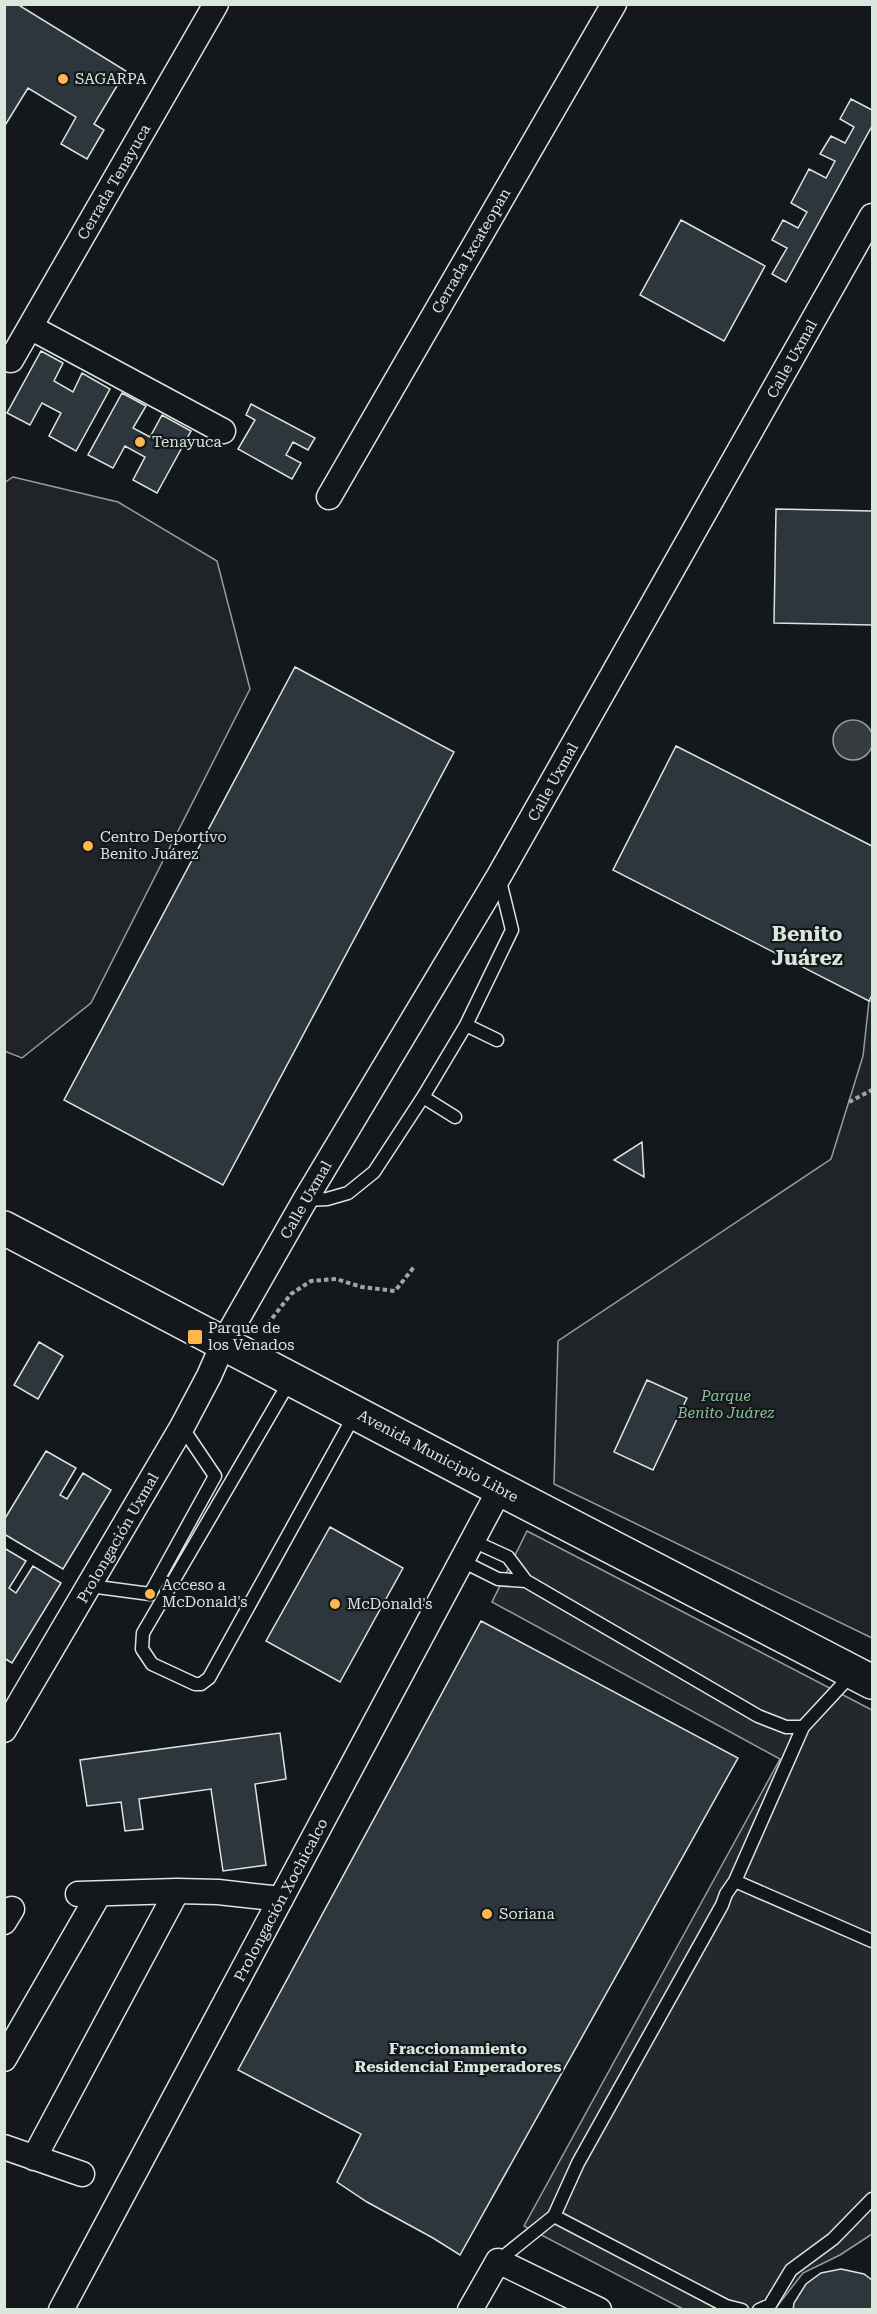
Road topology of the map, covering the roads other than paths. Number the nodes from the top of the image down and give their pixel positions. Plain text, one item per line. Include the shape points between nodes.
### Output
1 (216, 4) edge
2 (614, 4) edge
3 (873, 216) edge
4 (30, 327) junction
5 (11, 360) dead end
6 (223, 431) dead end
7 (329, 497) dead end
8 (499, 876) junction
9 (466, 1025) junction
10 (497, 1040) dead end
11 (423, 1097) junction
12 (455, 1117) dead end
13 (306, 1200) junction
14 (4, 1228) edge
15 (234, 1347) junction
16 (292, 1378) junction
17 (355, 1412) junction
18 (182, 1427) junction
19 (215, 1476) junction
20 (233, 1479) junction
21 (500, 1489) junction
22 (467, 1551) junction
23 (526, 1581) junction
24 (90, 1586) junction
25 (150, 1594) junction
26 (159, 1603) junction
27 (863, 1678) edge
28 (803, 1727) junction
29 (4, 1730) edge
30 (735, 1881) junction
31 (177, 1891) junction
32 (281, 1899) junction
33 (873, 1941) edge
34 (4, 2059) edge
35 (4, 2147) edge
36 (34, 2158) junction
37 (82, 2174) dead end
38 (873, 2199) edge
39 (554, 2216) junction
40 (498, 2261) junction
41 (61, 2310) edge
42 (470, 2310) edge
43 (599, 2310) edge
44 (742, 2310) edge
45 (759, 2310) edge

1 - 4 street, Cerrada Tenayuca
2 - 7 street, Cerrada Ixcateopan
3 - 8 street, Calle Uxmal
4 - 5 street, Cerrada Tenayuca
4 - 6 street
8 - 9 lane via 512,930
8 - 13 street, Calle Uxmal
9 - 10 lane
9 - 11 lane
11 - 12 lane
11 - 13 lane via 374,1172 348,1193
13 - 15 street, Calle Uxmal
14 - 15 main road, Avenida Municipio Libre
15 - 16 main road, Avenida Municipio Libre
15 - 18 street, Prolongación Uxmal via 209,1376
16 - 17 main road, Avenida Municipio Libre
16 - 20 lane
17 - 21 main road, Avenida Municipio Libre
17 - 26 lane via 209,1678 201,1684 152,1664 142,1649 143,1633
18 - 19 lane
18 - 24 street, Prolongación Uxmal
19 - 20 lane
19 - 25 lane
20 - 26 lane
21 - 22 street, Prolongación Xochicalco
21 - 27 main road, Avenida Municipio Libre
22 - 23 lane via 498,1579
22 - 23 lane via 508,1557
22 - 32 street, Prolongación Xochicalco
23 - 28 lane via 758,1716 786,1727
24 - 25 lane
24 - 29 street, Prolongación Uxmal
25 - 26 lane
27 - 28 lane
28 - 30 lane
30 - 33 lane
30 - 39 lane via 578,2163
31 - 32 street
31 - 34 street via 88,1894
31 - 36 street
32 - 41 street, Prolongación Xochicalco
35 - 36 street
36 - 37 street
38 - 45 lane via 833,2239 791,2270 770,2305
39 - 40 lane
39 - 44 lane via 726,2306
40 - 42 street
40 - 43 street

